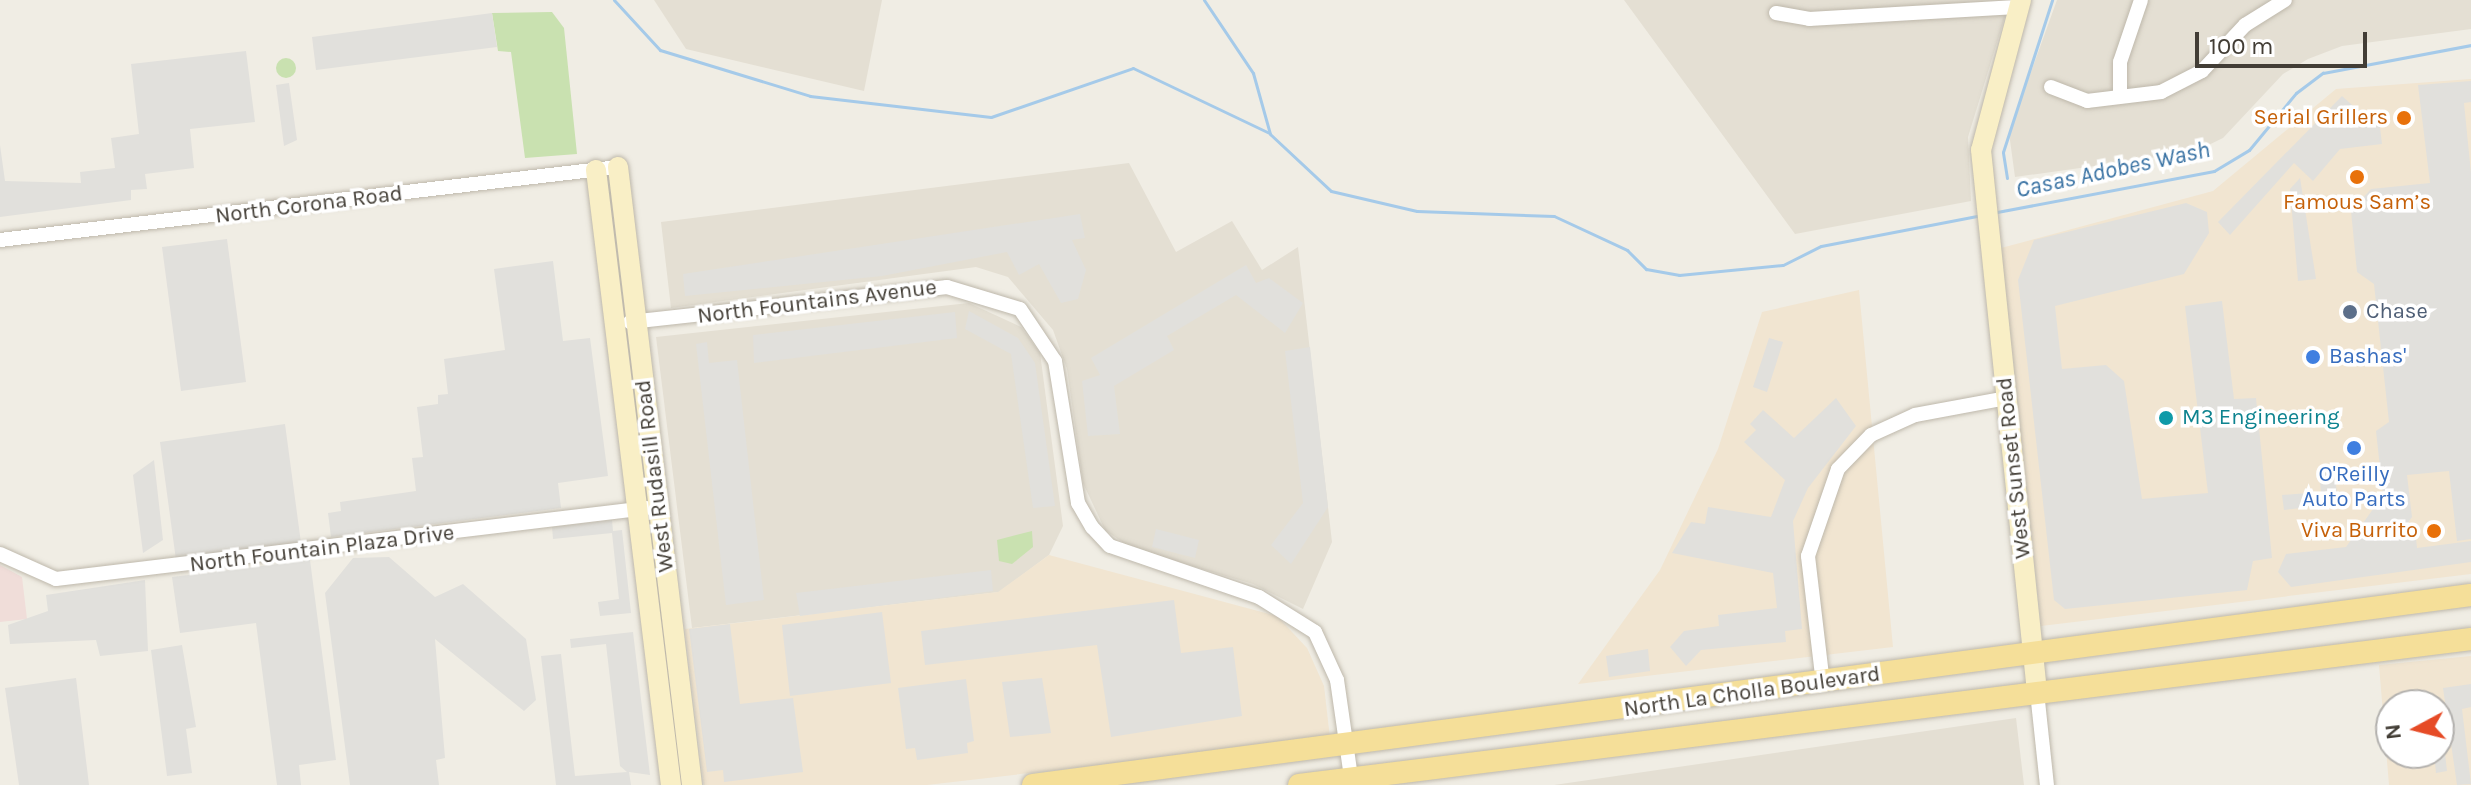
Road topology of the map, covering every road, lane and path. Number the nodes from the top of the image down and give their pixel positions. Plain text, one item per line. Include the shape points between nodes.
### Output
1 (2141, 0) edge
2 (2285, 0) edge
3 (2019, 4) edge
4 (1776, 13) dead end
5 (2051, 87) dead end
6 (2120, 96) junction
7 (618, 167) joint
8 (596, 170) junction
9 (0, 240) edge
10 (633, 322) junction
11 (2007, 398) junction
12 (644, 508) junction
13 (0, 554) edge
14 (2471, 595) edge
15 (2471, 639) edge
16 (2032, 654) junction
17 (1823, 684) junction
18 (2037, 692) junction
19 (1348, 746) junction
20 (1352, 782) edge
21 (671, 785) edge
22 (692, 785) edge
23 (1033, 785) edge
24 (1299, 785) edge
25 (2047, 785) edge

1 - 6 street via 2120,62
2 - 6 street via 2245,25 2182,84
3 - 4 street via 1809,19
3 - 11 street, West Sunset Road via 1981,150
5 - 6 street via 2087,101
7 - 8 street, North Corona Road
7 - 10 street, West Rudasill Road
8 - 9 street, North Corona Road
8 - 12 street, West Rudasill Road
10 - 19 street, North Fountains Avenue via 947,287 1020,309 1055,361 1078,503 1092,527 1110,546 1259,597 1315,632 1337,680
10 - 22 street, West Rudasill Road
11 - 16 street, West Sunset Road
11 - 17 street via 1915,415 1871,435 1838,469 1808,556
12 - 13 street, North Fountain Plaza Drive via 56,579
12 - 21 street, West Rudasill Road
14 - 16 main road, North La Cholla Boulevard
15 - 18 main road, North La Cholla Boulevard
16 - 17 main road, North La Cholla Boulevard
16 - 18 street, West Sunset Road
17 - 19 main road, North La Cholla Boulevard
18 - 20 main road, North La Cholla Boulevard
18 - 25 street, West Sunset Road
19 - 20 street, North Fountains Avenue
19 - 23 main road, North La Cholla Boulevard
20 - 24 main road, North La Cholla Boulevard

